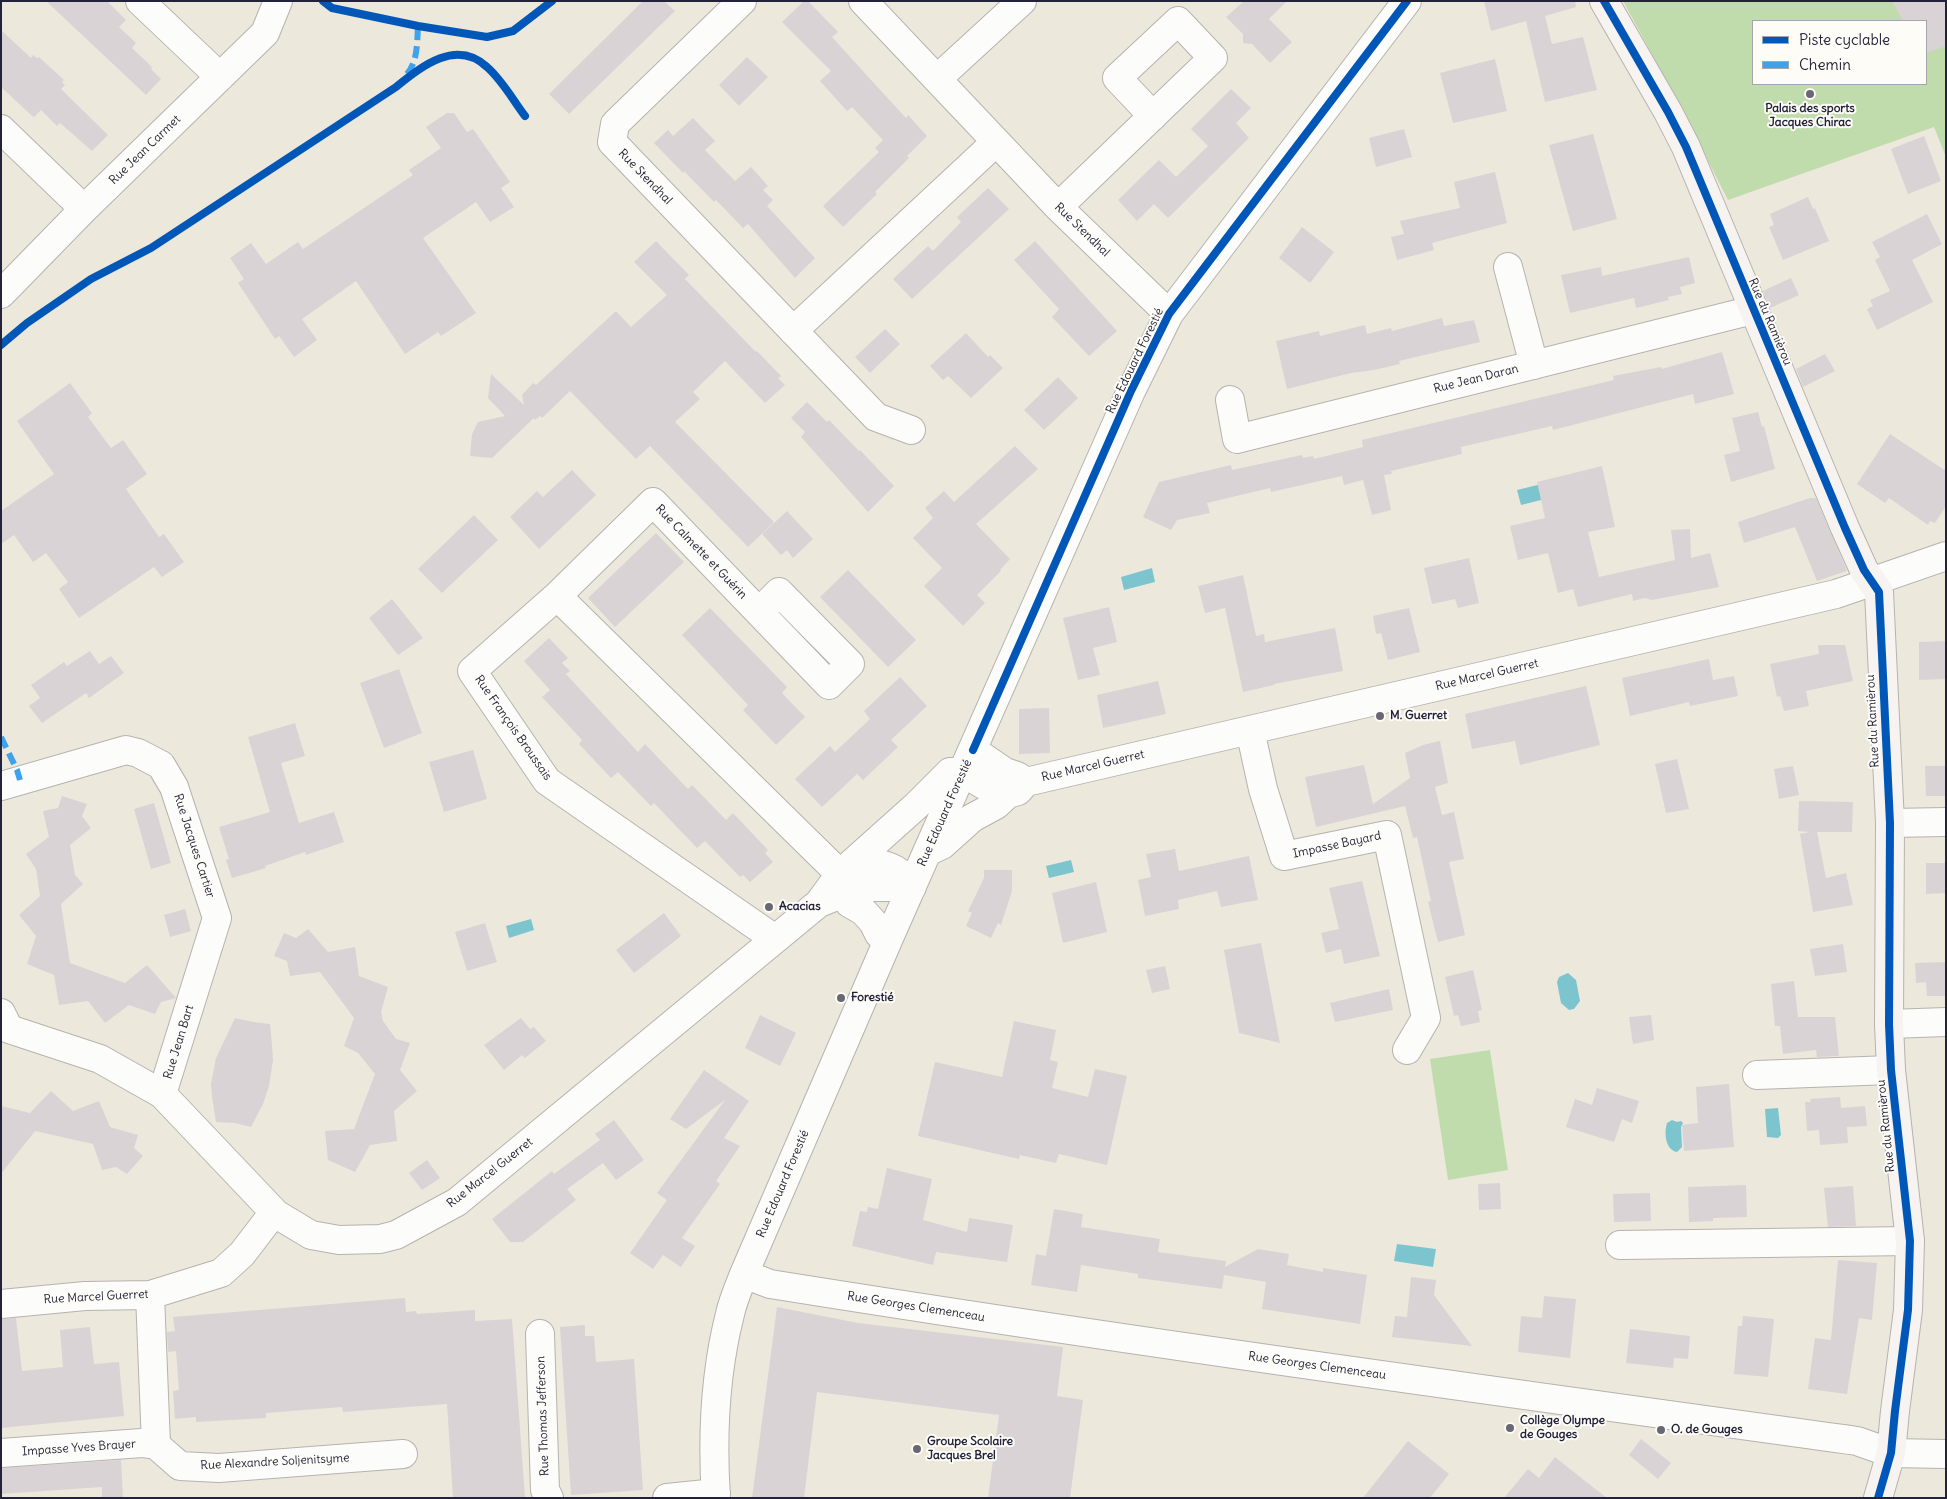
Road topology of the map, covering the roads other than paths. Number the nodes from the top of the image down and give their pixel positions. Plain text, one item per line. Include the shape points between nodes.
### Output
1 (140, 1) edge
2 (278, 1) edge
3 (742, 1) edge
4 (863, 1) edge
5 (1022, 1) edge
6 (1408, 1) edge
7 (1604, 1) edge
8 (220, 77) junction
9 (937, 79) junction
10 (1153, 116) dead end
11 (1, 129) edge
12 (996, 142) junction
13 (1058, 208) junction
14 (84, 209) junction
15 (1508, 267) dead end
16 (1, 294) edge
17 (1753, 310) junction
18 (1170, 314) junction
19 (793, 331) junction
20 (1534, 365) junction
21 (1230, 400) dead end
22 (911, 430) dead end
23 (1946, 556) edge
24 (1872, 582) junction
25 (557, 596) junction
26 (759, 612) dead end
27 (1250, 730) junction
28 (968, 761) junction
29 (1, 786) edge
30 (1017, 788) junction
31 (1946, 822) edge
32 (1890, 823) junction
33 (927, 852) junction
34 (848, 875) junction
35 (912, 886) junction
36 (217, 918) joint
37 (888, 938) junction
38 (775, 939) junction
39 (5, 1021) edge
40 (1946, 1022) edge
41 (1889, 1024) junction
42 (1407, 1050) dead end
43 (1891, 1070) junction
44 (1757, 1075) dead end
45 (162, 1094) junction
46 (276, 1214) junction
47 (1910, 1241) junction
48 (1620, 1245) dead end
49 (744, 1274) junction
50 (150, 1295) junction
51 (1, 1304) edge
52 (540, 1334) dead end
53 (156, 1445) junction
54 (1, 1453) edge
55 (1891, 1453) junction
56 (403, 1454) dead end
57 (1946, 1454) edge
58 (716, 1496) edge
59 (549, 1498) edge
60 (666, 1498) edge
61 (1878, 1498) edge

1 - 8 street
2 - 8 street, Rue Jean Carmet via 265,33
3 - 19 street, Rue Stendhal via 615,124 612,142
4 - 9 street, Rue Stendhal
5 - 9 street
6 - 18 street, Rue Edouard Forestié
7 - 17 street, Rue du Ramièrou via 1686,147
8 - 14 street, Rue Jean Carmet
9 - 12 street, Rue Stendhal
10 - 13 street
11 - 14 street
12 - 13 street, Rue Stendhal
12 - 19 street
13 - 18 street, Rue Stendhal
14 - 16 street, Rue Jean Carmet
15 - 20 street
17 - 20 street, Rue Jean Daran
17 - 24 street, Rue du Ramièrou via 1845,528
18 - 28 street, Rue Edouard Forestié via 1131,391
19 - 22 street, Rue Stendhal via 876,417
20 - 21 street, Rue Jean Daran via 1237,439
23 - 24 street, Rue Marcel Guerret
24 - 27 street, Rue Marcel Guerret via 1827,596
24 - 32 street, Rue du Ramièrou via 1879,592
25 - 26 street, Rue Calmette et Guérin via 653,502
25 - 34 street
25 - 38 street, Rue François Broussais via 472,671 548,781
27 - 30 street, Rue Marcel Guerret
27 - 42 street, Impasse Bayard via 1284,856 1387,835 1426,1018
28 - 30 street, Rue Marcel Guerret via 1017,776
28 - 33 street, Rue Edouard Forestié
28 - 34 street, Rue Marcel Guerret via 950,772
29 - 36 street, Rue Jacques Cartier via 126,750 161,765 174,787
30 - 33 street, Rue Marcel Guerret via 972,818 942,845
31 - 32 street
32 - 41 street, Rue du Ramièrou
33 - 35 street, Rue Edouard Forestié
34 - 35 street via 864,887
34 - 35 street via 886,865 904,874
34 - 37 street via 849,902 863,911 879,934
34 - 38 street, Rue Marcel Guerret
35 - 37 street, Rue Edouard Forestié
36 - 45 street, Rue Jean Bart
37 - 49 street, Rue Edouard Forestié
38 - 46 street, Rue Marcel Guerret via 457,1202 396,1235 380,1239 339,1240 311,1235
39 - 45 street via 100,1060
40 - 41 street
41 - 43 street, Rue du Ramièrou
43 - 44 street
43 - 47 street, Rue du Ramièrou
45 - 46 street, Rue Jean Bart
46 - 50 street, Rue Marcel Guerret via 221,1274
47 - 48 street
47 - 55 street, Rue du Ramièrou via 1908,1310
49 - 55 street, Rue Georges Clemenceau via 770,1284 962,1315 1857,1441
49 - 58 street, Rue Edouard Forestié via 730,1313 718,1377
50 - 51 street, Rue Marcel Guerret via 85,1296
50 - 53 street
52 - 59 street, Rue Thomas Jefferson via 546,1490
53 - 54 street, Impasse Yves Brayer via 142,1443
53 - 56 street, Rue Alexandre Soljenitsyme via 180,1466 219,1468
55 - 57 street, Rue Georges Clemenceau
55 - 61 street, Rue du Ramièrou
58 - 60 street

